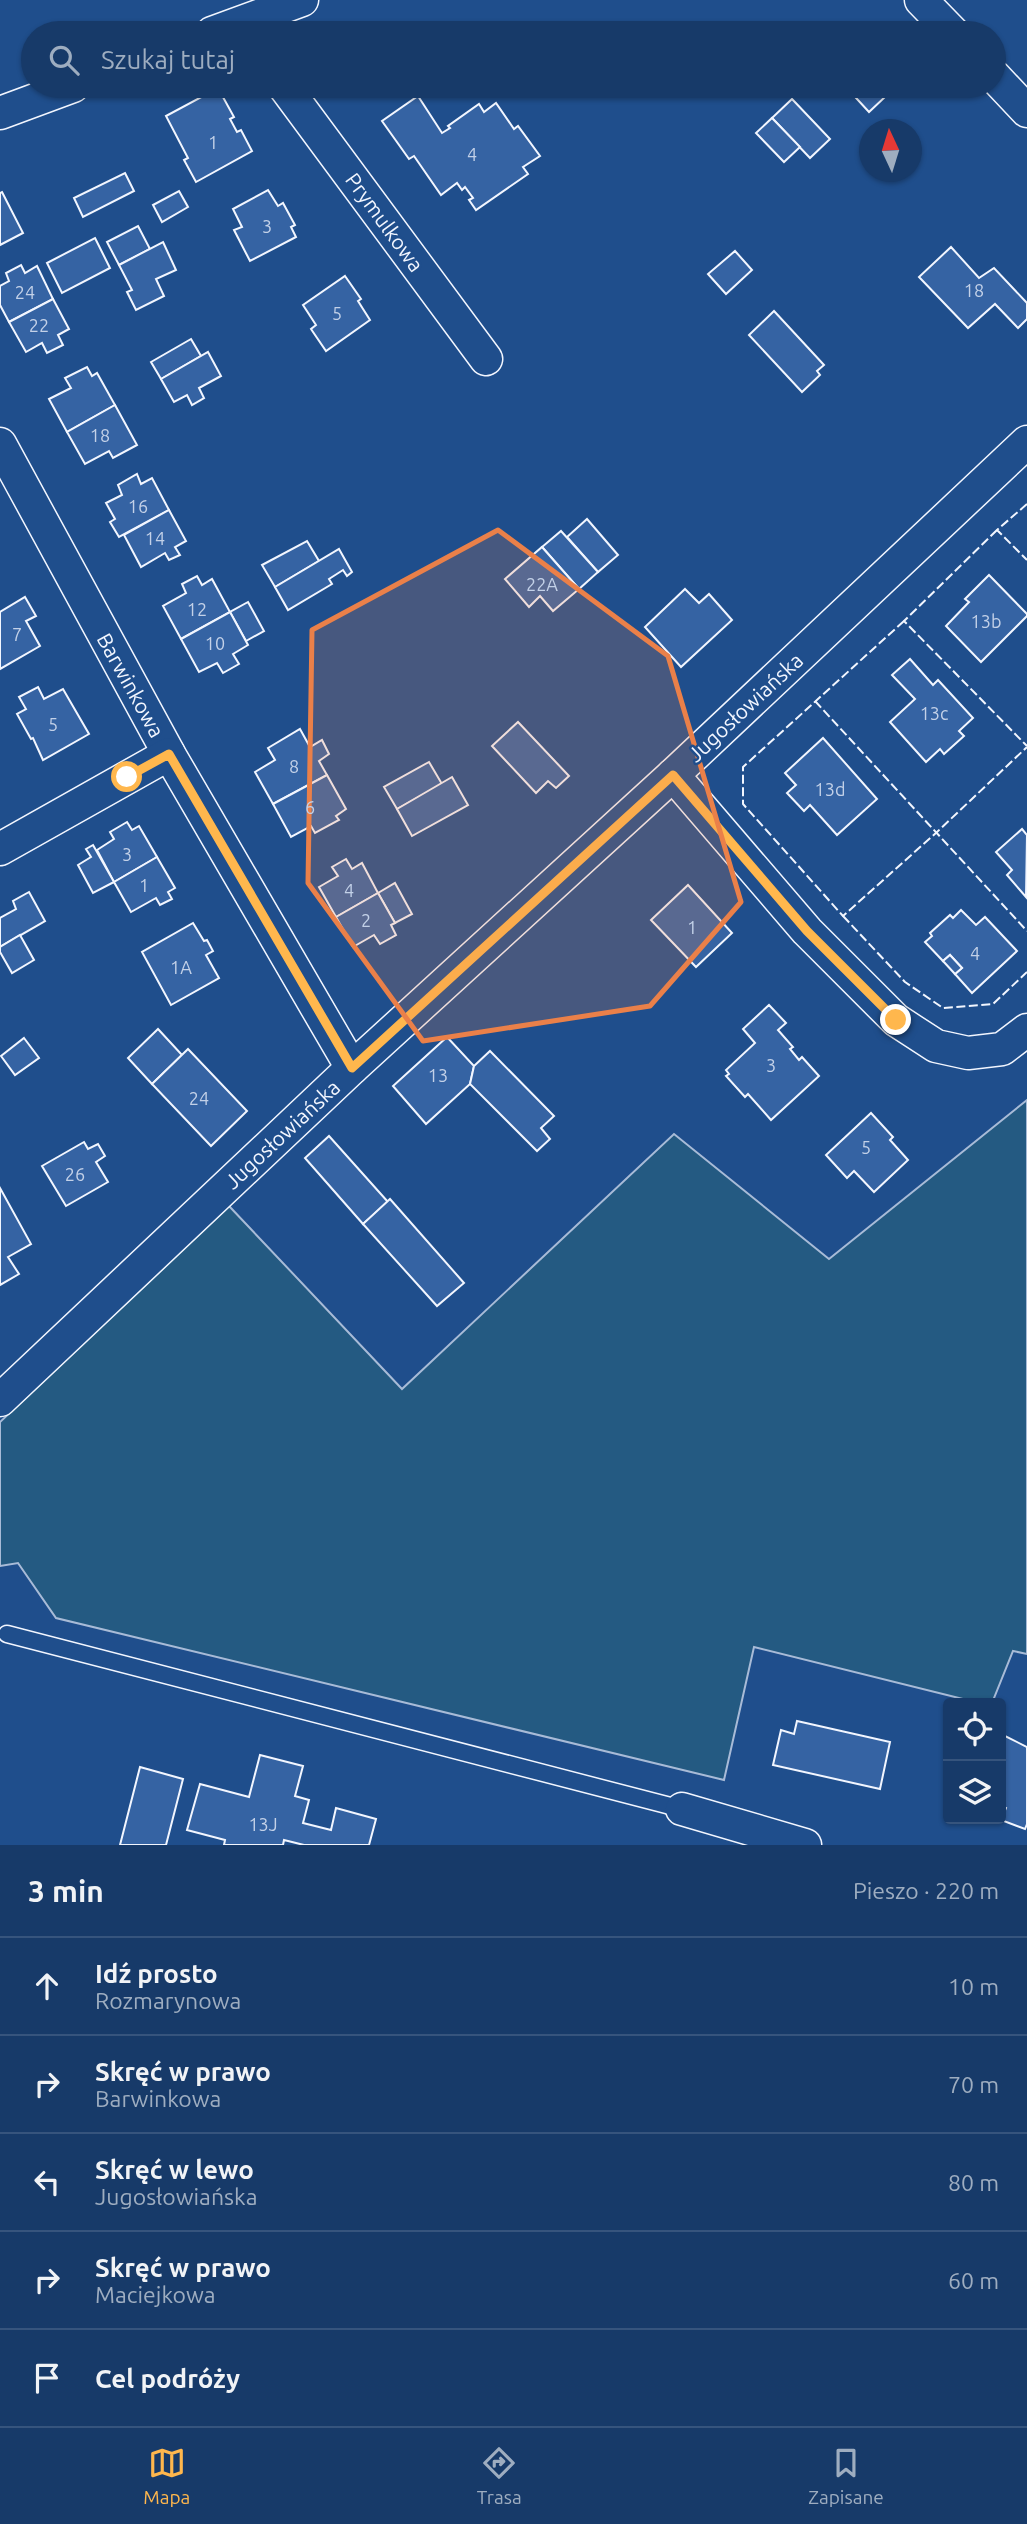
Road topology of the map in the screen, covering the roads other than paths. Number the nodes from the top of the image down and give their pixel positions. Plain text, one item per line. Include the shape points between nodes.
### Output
1 (302, 0) edge
2 (921, 0) edge
3 (259, 21) edge
4 (941, 21) edge
5 (1006, 89) edge
6 (41, 98) edge
7 (293, 98) edge
8 (1027, 111) edge
9 (0, 113) edge
10 (486, 359) dead end
11 (1027, 442) edge
12 (0, 444) edge
13 (169, 754) junction
14 (673, 775) junction
15 (0, 849) edge
16 (1027, 1030) edge
17 (352, 1068) junction
18 (0, 1400) edge
19 (7, 1634) dead end
20 (682, 1809) joint
21 (805, 1845) edge

1 - 3 street
2 - 4 street
5 - 8 street
6 - 9 street
7 - 10 street, Prymulkowa
11 - 14 street, Jugosłowiańska
12 - 13 street, Barwinkowa
13 - 15 street
13 - 17 street, Barwinkowa
14 - 16 street via 807,931 896,1020 936,1046 968,1053 1002,1049
14 - 17 street, Jugosłowiańska
17 - 18 street, Jugosłowiańska
19 - 20 lane
20 - 21 street

